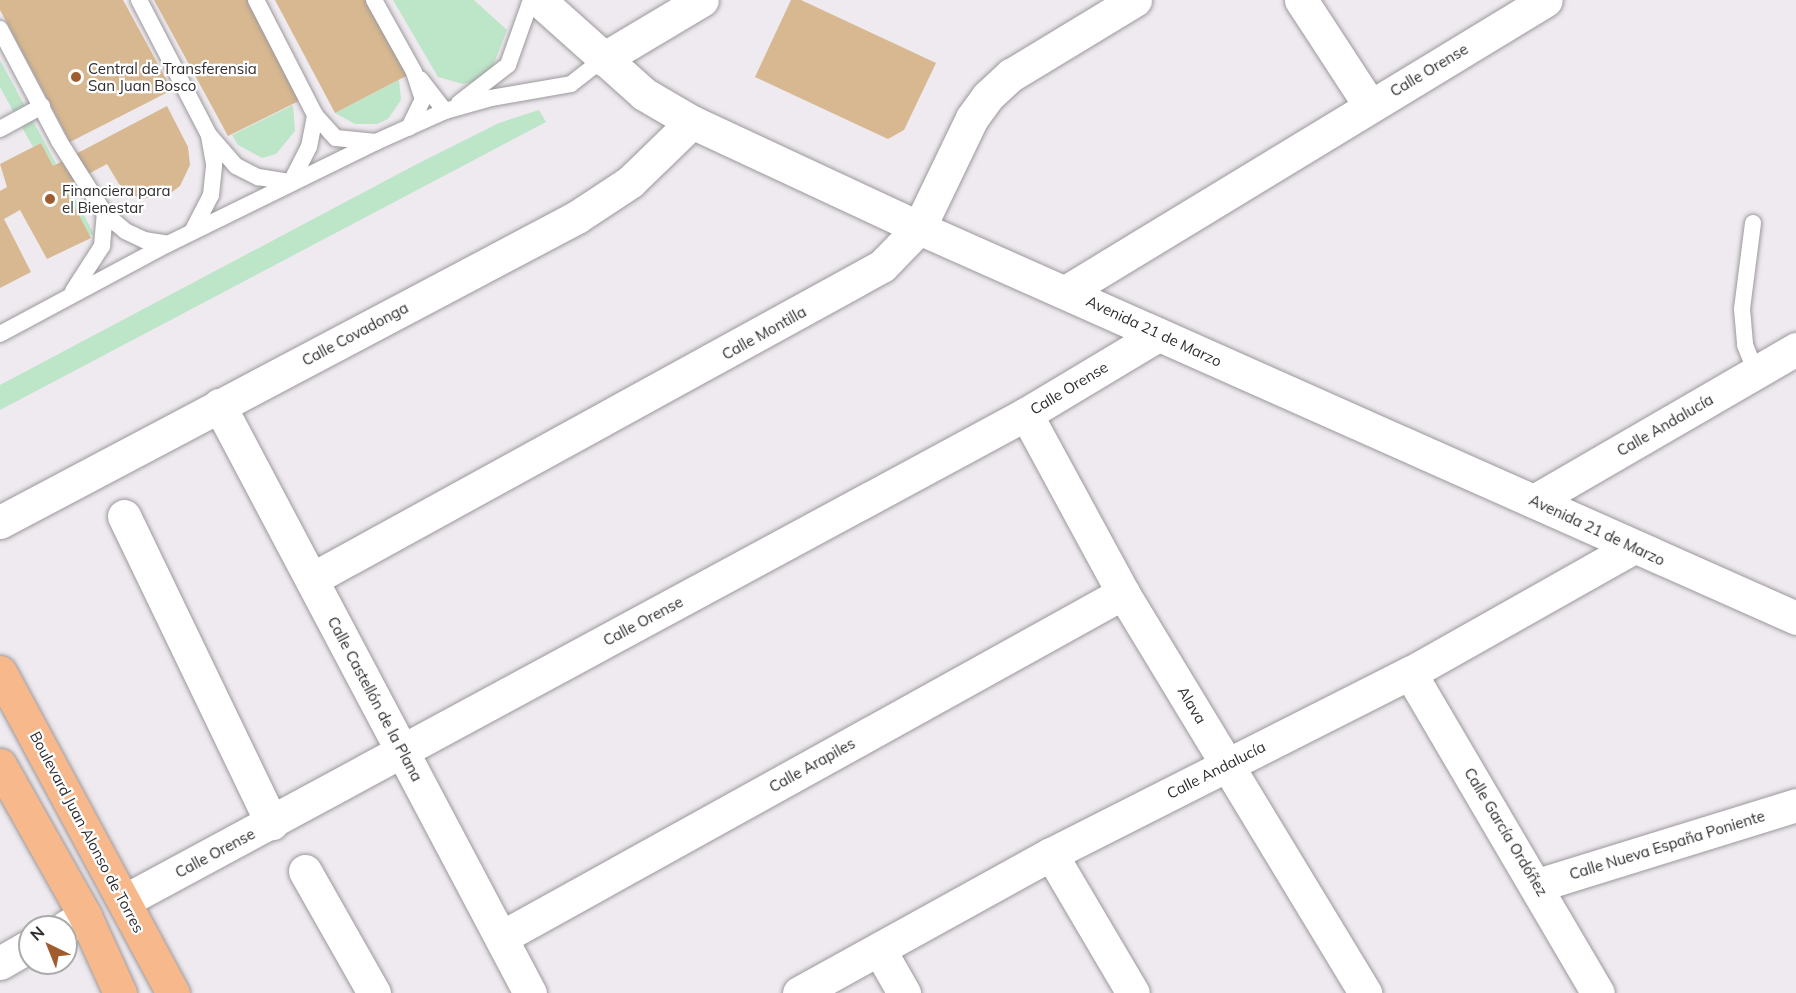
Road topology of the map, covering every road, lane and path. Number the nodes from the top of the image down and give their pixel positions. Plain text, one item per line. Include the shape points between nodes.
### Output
1 (139, 0) edge
2 (256, 0) edge
3 (374, 0) edge
4 (531, 0) edge
5 (539, 0) edge
6 (702, 0) edge
7 (1135, 0) edge
8 (1301, 0) edge
9 (1546, 0) edge
10 (0, 29) edge
11 (603, 59) junction
12 (414, 72) junction
13 (42, 106) junction
14 (1370, 106) junction
15 (445, 111) junction
16 (315, 115) junction
17 (692, 122) junction
18 (409, 128) junction
19 (0, 129) edge
20 (209, 135) junction
21 (376, 142) junction
22 (291, 182) junction
23 (105, 214) junction
24 (1753, 223) dead end
25 (919, 228) junction
26 (192, 232) junction
27 (168, 244) junction
28 (1067, 291) junction
29 (68, 297) junction
30 (0, 334) edge
31 (1158, 335) junction
32 (1796, 349) edge
33 (1756, 372) junction
34 (219, 405) junction
35 (1026, 414) junction
36 (1534, 501) junction
37 (124, 516) dead end
38 (0, 522) edge
39 (1634, 547) junction
40 (312, 579) junction
41 (1123, 593) junction
42 (1796, 618) edge
43 (0, 672) edge
44 (1410, 673) junction
45 (402, 751) junction
46 (1227, 764) junction
47 (0, 765) edge
48 (1796, 805) edge
49 (272, 823) junction
50 (1051, 854) junction
51 (305, 870) dead end
52 (1538, 885) junction
53 (123, 901) junction
54 (72, 915) edge
55 (78, 927) edge
56 (502, 938) junction
57 (879, 949) junction
58 (18, 953) edge
59 (0, 963) edge
60 (120, 993) edge
61 (173, 993) edge
62 (374, 993) edge
63 (530, 993) edge
64 (799, 993) edge
65 (904, 993) edge
66 (1133, 993) edge
67 (1365, 993) edge
68 (1598, 993) edge

1 - 20 lane
2 - 16 lane
3 - 12 lane
4 - 15 lane via 508,65
5 - 11 street, Avenida 21 de Marzo
6 - 11 street
7 - 25 street, Calle Montilla via 1011,75 987,97 972,118
8 - 14 street
9 - 14 street, Calle Orense
10 - 13 lane
11 - 15 lane via 571,84 490,98
11 - 17 street, Avenida 21 de Marzo via 644,94
12 - 15 lane
12 - 18 lane via 423,99
13 - 19 lane
13 - 23 lane
14 - 28 street, Calle Orense
15 - 18 lane
16 - 21 lane via 336,138
16 - 22 lane via 309,147
17 - 25 street, Avenida 21 de Marzo
17 - 34 street, Calle Covadonga via 630,182 577,217
18 - 21 lane
20 - 22 lane via 236,166 258,177
20 - 26 lane via 214,165 211,195
21 - 22 lane
22 - 26 lane
23 - 27 lane via 125,231
23 - 29 lane via 102,246 91,269
24 - 33 lane via 1742,309 1746,345
25 - 28 street, Avenida 21 de Marzo
25 - 40 street, Calle Montilla via 882,266 856,283
26 - 27 lane
27 - 29 lane
28 - 31 street, Avenida 21 de Marzo
29 - 30 lane
31 - 35 street, Calle Orense
31 - 36 street, Avenida 21 de Marzo
32 - 33 street, Calle Andalucía
33 - 36 street, Calle Andalucía
34 - 38 street, Calle Covadonga
34 - 40 street, Calle Castellón de la Plana
35 - 41 street, Alava
35 - 45 street, Calle Orense
36 - 39 street, Avenida 21 de Marzo
37 - 49 street
39 - 42 street, Avenida 21 de Marzo
39 - 44 street, Calle Andalucía
40 - 45 street, Calle Castellón de la Plana
41 - 46 street, Alava
41 - 56 street, Calle Arapiles
43 - 53 main road, Boulevard Juan Alonso de Torres
44 - 46 street, Calle Andalucía
44 - 52 street, Calle García Ordóñez
45 - 49 street, Calle Orense
45 - 56 street, Calle Castellón de la Plana
46 - 50 street, Calle Andalucía
46 - 67 street, Alava
47 - 54 main road
48 - 52 street, Calle Nueva España Poniente
49 - 53 street, Calle Orense
50 - 57 street, Calle Andalucía
50 - 66 street
51 - 62 street
52 - 68 street, Calle García Ordóñez
53 - 61 main road, Boulevard Juan Alonso de Torres
55 - 60 main road
56 - 63 street, Calle Castellón de la Plana
57 - 64 street, Calle Andalucía
57 - 65 street
58 - 59 street

